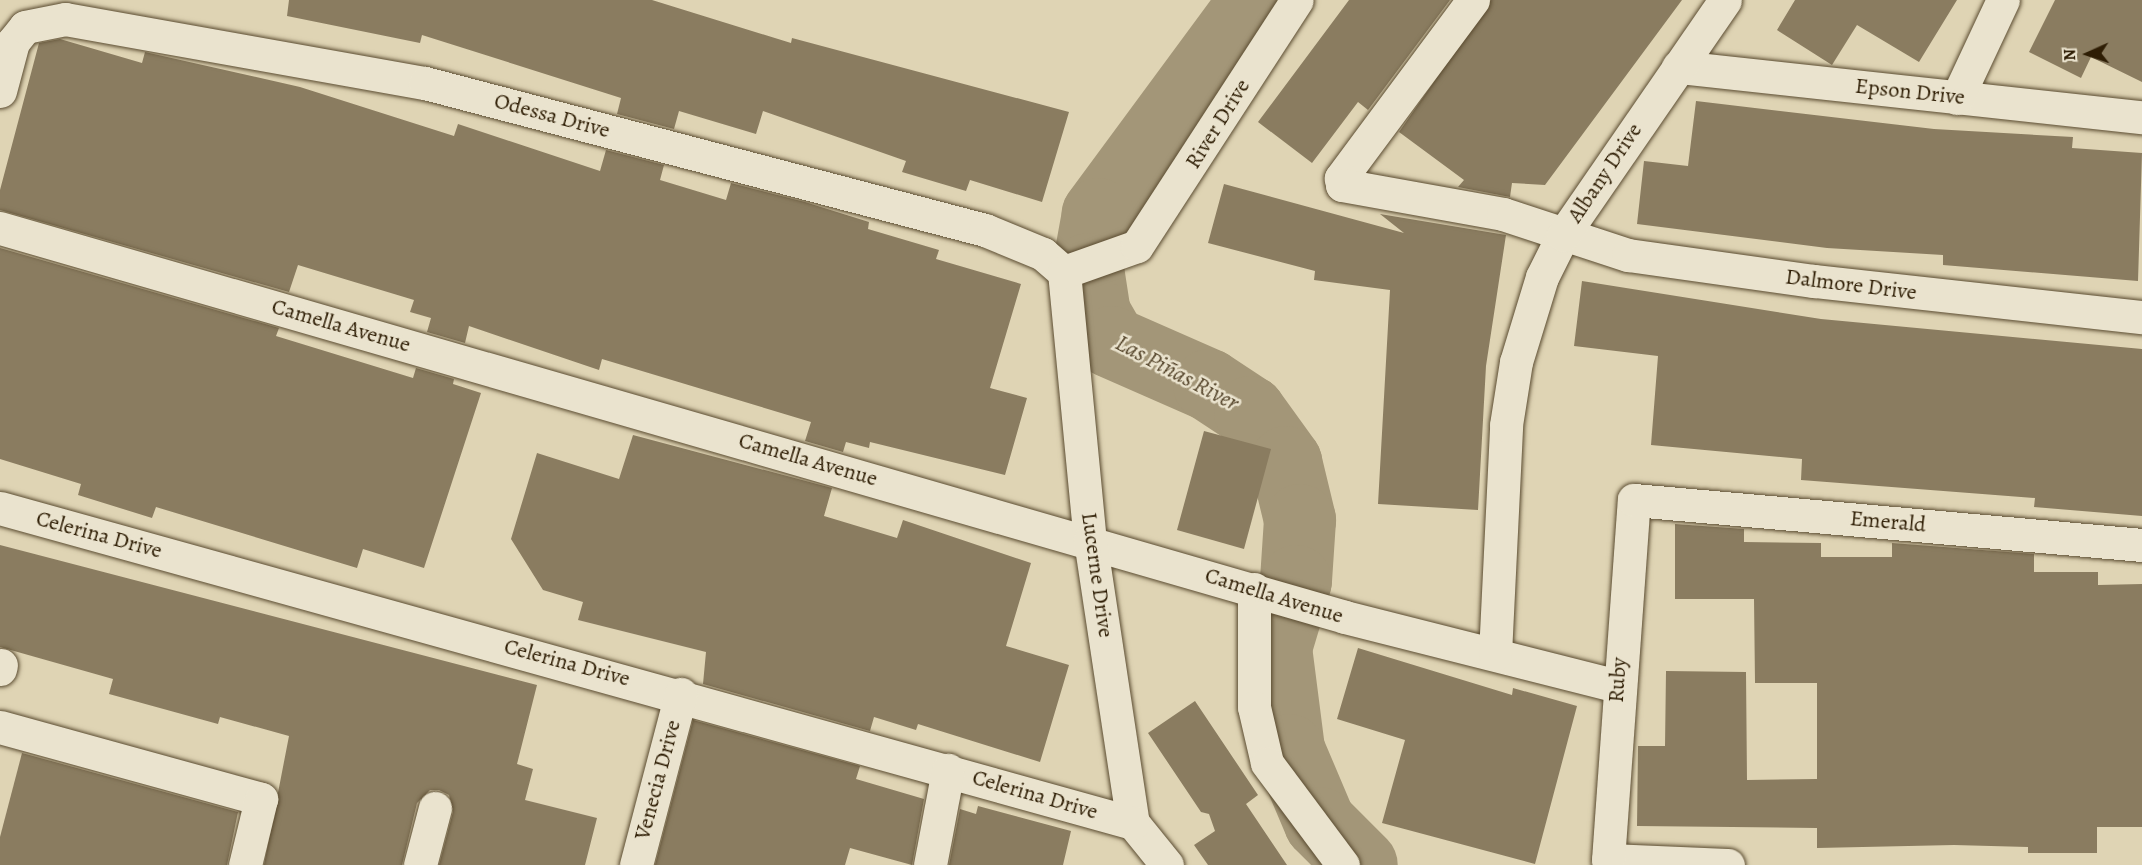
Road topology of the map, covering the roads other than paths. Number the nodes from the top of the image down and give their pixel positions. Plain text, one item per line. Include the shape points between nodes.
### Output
1 (1297, 0) edge
2 (1473, 0) edge
3 (1725, 0) edge
4 (2003, 0) edge
5 (1678, 67) junction
6 (0, 91) edge
7 (1957, 98) junction
8 (2142, 117) edge
9 (0, 228) edge
10 (1563, 235) junction
11 (1074, 270) junction
12 (2142, 316) edge
13 (1634, 500) joint
14 (0, 508) edge
15 (1090, 540) junction
16 (2142, 545) edge
17 (1262, 592) junction
18 (1495, 654) junction
19 (1617, 686) junction
20 (681, 694) junction
21 (0, 727) edge
22 (948, 770) junction
23 (435, 808) dead end
24 (1133, 823) junction
25 (245, 865) edge
26 (420, 865) edge
27 (636, 865) edge
28 (930, 865) edge
29 (1167, 865) edge
30 (1343, 865) edge
31 (1728, 865) edge

1 - 11 street, River Drive via 1137,246
2 - 10 street, Dalmore Drive via 1341,178 1342,185 1503,214
3 - 5 street, Albany Drive
4 - 7 street
5 - 7 street, Epson Drive
5 - 10 street, Albany Drive
6 - 11 street, Odessa Drive via 14,42 25,27 65,19 426,83 985,230
7 - 8 street, Epson Drive
9 - 15 street, Camella Avenue
10 - 12 street, Dalmore Drive via 1628,255 1814,281
10 - 18 street, Albany Drive via 1542,277 1516,362 1506,425
11 - 15 street, Lucerne Drive
13 - 16 street, Emerald
13 - 19 street, Ruby
14 - 20 street, Celerina Drive
15 - 17 street, Camella Avenue
15 - 24 street, Lucerne Drive
17 - 18 street, Camella Avenue
17 - 30 street via 1254,707 1267,763
18 - 19 street, Camella Avenue
19 - 31 street, Ruby via 1608,860
20 - 22 street, Celerina Drive
20 - 27 street, Venecia Drive
21 - 25 street via 261,799
22 - 24 street, Celerina Drive
22 - 28 street
23 - 26 street
24 - 29 street

